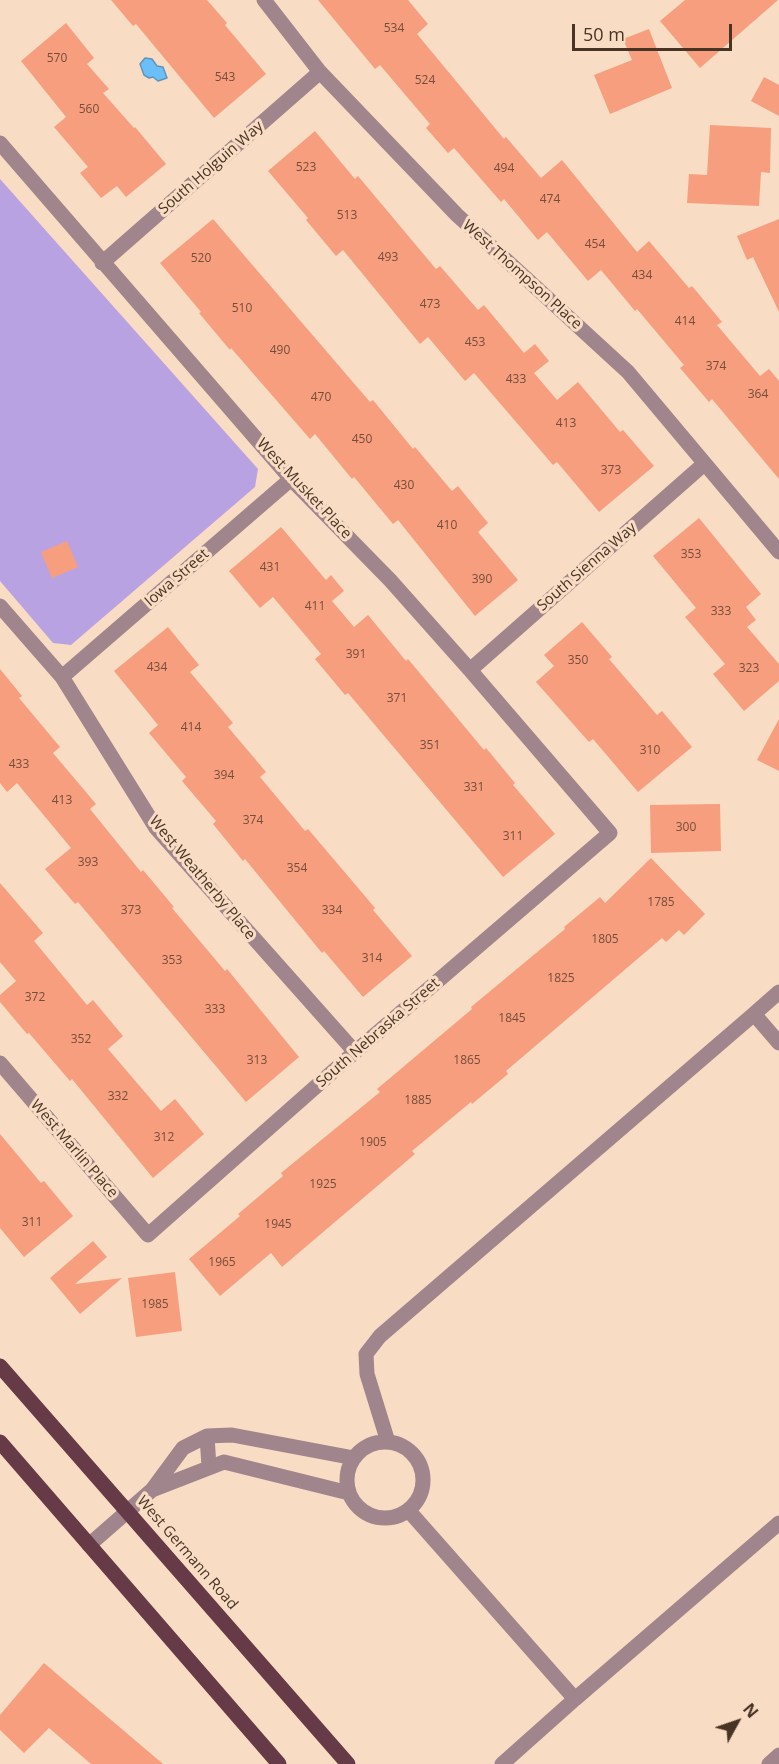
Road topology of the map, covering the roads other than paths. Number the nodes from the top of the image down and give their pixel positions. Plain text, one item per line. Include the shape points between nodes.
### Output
1 (264, 0) edge
2 (320, 72) junction
3 (0, 143) edge
4 (102, 263) junction
5 (704, 464) junction
6 (291, 479) junction
7 (779, 552) edge
8 (0, 606) edge
9 (470, 670) junction
10 (63, 677) junction
11 (610, 833) joint
12 (779, 992) edge
13 (754, 1014) junction
14 (779, 1043) edge
15 (355, 1052) junction
16 (0, 1064) edge
17 (148, 1235) joint
18 (0, 1366) edge
19 (207, 1436) junction
20 (0, 1442) edge
21 (388, 1442) junction
22 (354, 1458) junction
23 (209, 1467) junction
24 (152, 1490) junction
25 (349, 1493) junction
26 (409, 1511) junction
27 (127, 1512) junction
28 (779, 1523) edge
29 (89, 1545) junction
30 (575, 1699) junction
31 (779, 1755) edge
32 (279, 1764) edge
33 (348, 1764) edge
34 (502, 1764) edge
35 (769, 1764) edge

1 - 2 street, West Thompson Place
2 - 4 street, South Holguin Way
2 - 5 street, West Thompson Place via 457,215 628,372
3 - 4 street, West Musket Place
4 - 6 street, West Musket Place
5 - 7 street, West Thompson Place
5 - 9 street, South Sienna Way
6 - 9 street, West Musket Place via 390,580
6 - 10 street, Iowa Street
8 - 10 street, West Weatherby Place
9 - 11 street, West Musket Place
10 - 15 street, West Weatherby Place via 156,828
11 - 15 street, South Nebraska Street
12 - 13 street
13 - 14 street
13 - 21 street via 380,1336 366,1354 367,1374
15 - 17 street, South Nebraska Street
16 - 17 street, West Marlin Place
18 - 27 main road, West Germann Road
19 - 22 street via 232,1436
19 - 23 street
19 - 24 street via 183,1448
20 - 29 main road
21 - 22 street via 375,1443
21 - 26 street via 412,1452 424,1476 418,1501
22 - 25 street via 347,1481
23 - 24 street
23 - 25 street via 224,1462
24 - 27 street
25 - 26 street via 364,1512 375,1517 386,1519
26 - 30 street
27 - 29 street
27 - 33 main road, West Germann Road
28 - 30 street
29 - 32 main road
30 - 34 street
31 - 35 street

